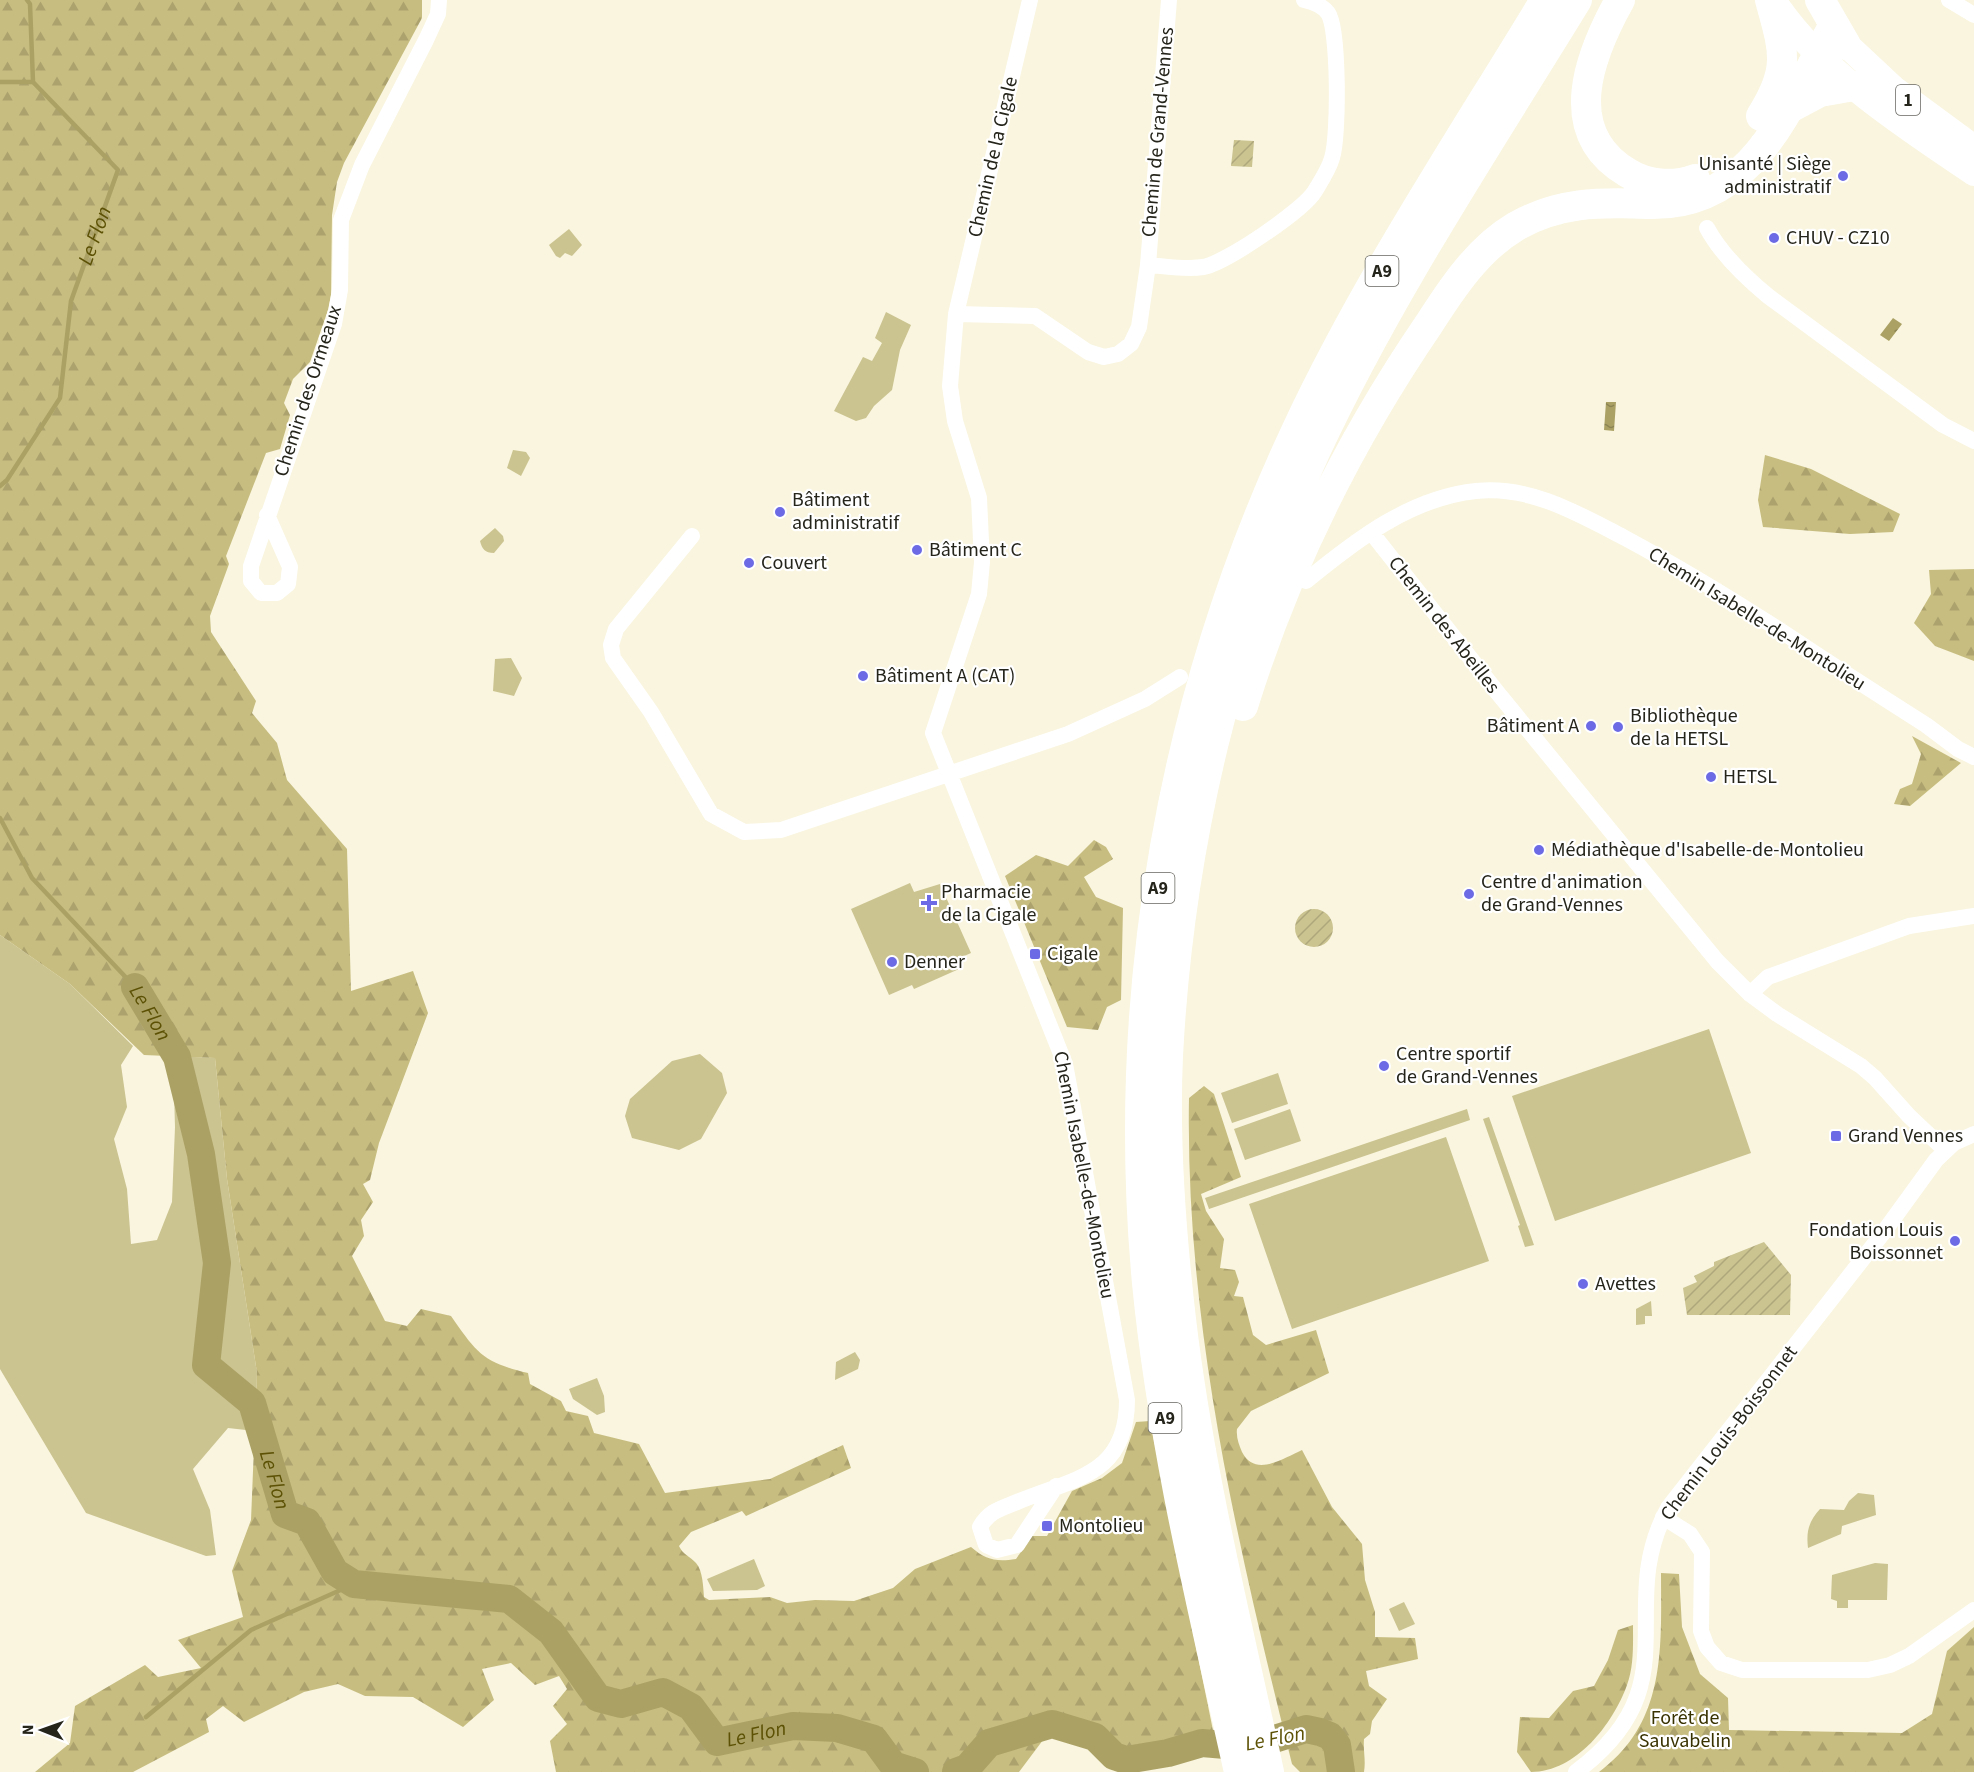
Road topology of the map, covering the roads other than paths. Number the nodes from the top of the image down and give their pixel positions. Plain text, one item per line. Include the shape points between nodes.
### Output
1 (439, 0) edge
2 (1030, 0) edge
3 (1169, 0) edge
4 (1304, 0) edge
5 (1528, 0) edge
6 (1545, 0) edge
7 (1577, 0) edge
8 (1620, 0) edge
9 (1771, 0) edge
10 (1805, 0) edge
11 (1820, 0) edge
12 (1949, 0) edge
13 (1974, 15) edge
14 (1832, 42) junction
15 (1854, 86) junction
16 (1486, 96) junction
17 (1788, 109) junction
18 (1974, 148) edge
19 (1974, 173) edge
20 (1707, 228) dead end
21 (1148, 265) junction
22 (956, 314) junction
23 (1974, 441) edge
24 (267, 515) dead end
25 (1371, 532) junction
26 (692, 536) dead end
27 (1306, 581) dead end
28 (1180, 678) dead end
29 (1974, 757) edge
30 (948, 774) junction
31 (1974, 916) edge
32 (1750, 994) junction
33 (1163, 1057) junction
34 (1974, 1134) edge
35 (1945, 1150) junction
36 (1056, 1486) junction
37 (1663, 1517) junction
38 (1974, 1610) edge
39 (1239, 1772) edge
40 (1269, 1772) edge
41 (1576, 1772) edge

1 - 24 street, Chemin des Ormeaux via 438,14 362,165 341,219 340,291 334,324
2 - 22 street, Chemin de la Cigale
3 - 21 street, Chemin de Grand-Vennes
4 - 21 street, Chemin de Grand-Vennes via 1316,3 1328,13 1334,29 1337,126 1332,159 1314,193 1295,212 1217,263 1202,268
5 - 16 highway
6 - 16 highway, A9
7 - 33 highway, A9 via 1358,367 1318,446 1269,562 1228,686 1198,814
8 - 9 highway via 1590,65 1586,94 1589,123 1599,146 1622,170 1668,184 1691,180 1721,165 1743,142 1768,105 1781,76 1783,50
9 - 14 main road, 1 via 1793,26
10 - 14 main road, 1
11 - 14 highway
12 - 13 street
14 - 15 main road, 1
14 - 17 highway
14 - 18 main road, 1
15 - 17 highway via 1820,92
15 - 19 main road, 1
16 - 33 highway, A9 via 1319,383 1236,575 1203,680 1172,809 1151,939
17 - 33 highway via 1750,163 1711,193 1674,203 1572,205 1508,231 1469,268 1407,356 1328,495 1285,591 1248,691 1224,775 1191,943
20 - 23 street via 1720,248 1768,296 1943,425
21 - 22 street, Chemin de Grand-Vennes via 1139,327 1131,344 1118,354 1104,357 1088,352 1035,316
22 - 30 street, Chemin de la Cigale via 950,386 955,421 979,498 982,562 979,594 933,733
25 - 27 street, Chemin Isabelle-de-Montolieu
25 - 29 street, Chemin Isabelle-de-Montolieu via 1434,501 1478,491 1522,494 1570,509 1720,591
25 - 32 street, Chemin des Abeilles via 1586,801 1717,960
26 - 30 street via 616,630 611,645 613,658 651,712 711,814 744,832 780,830
28 - 30 street via 1090,725
30 - 36 street, Chemin Isabelle-de-Montolieu via 1065,1064 1126,1400 1124,1431 1111,1457 1095,1471
31 - 32 street via 1909,926 1768,977
32 - 35 street, Chemin des Abeilles via 1861,1066
33 - 39 highway, A9 via 1142,1198 1147,1283 1157,1366 1186,1531
33 - 40 highway, A9 via 1177,1280 1194,1404
34 - 35 street, Chemin Louis-Boissonnet
35 - 37 street, Chemin Louis-Boissonnet
36 - 36 street, Chemin Isabelle-de-Montolieu via 988,1514 980,1527 986,1545 997,1550 1017,1545
37 - 38 street via 1690,1534 1702,1552 1701,1631 1707,1647 1721,1663 1742,1670 1869,1670 1890,1665
37 - 41 street, Chemin Louis-Boissonnet via 1646,1566 1647,1647 1641,1687 1611,1742

